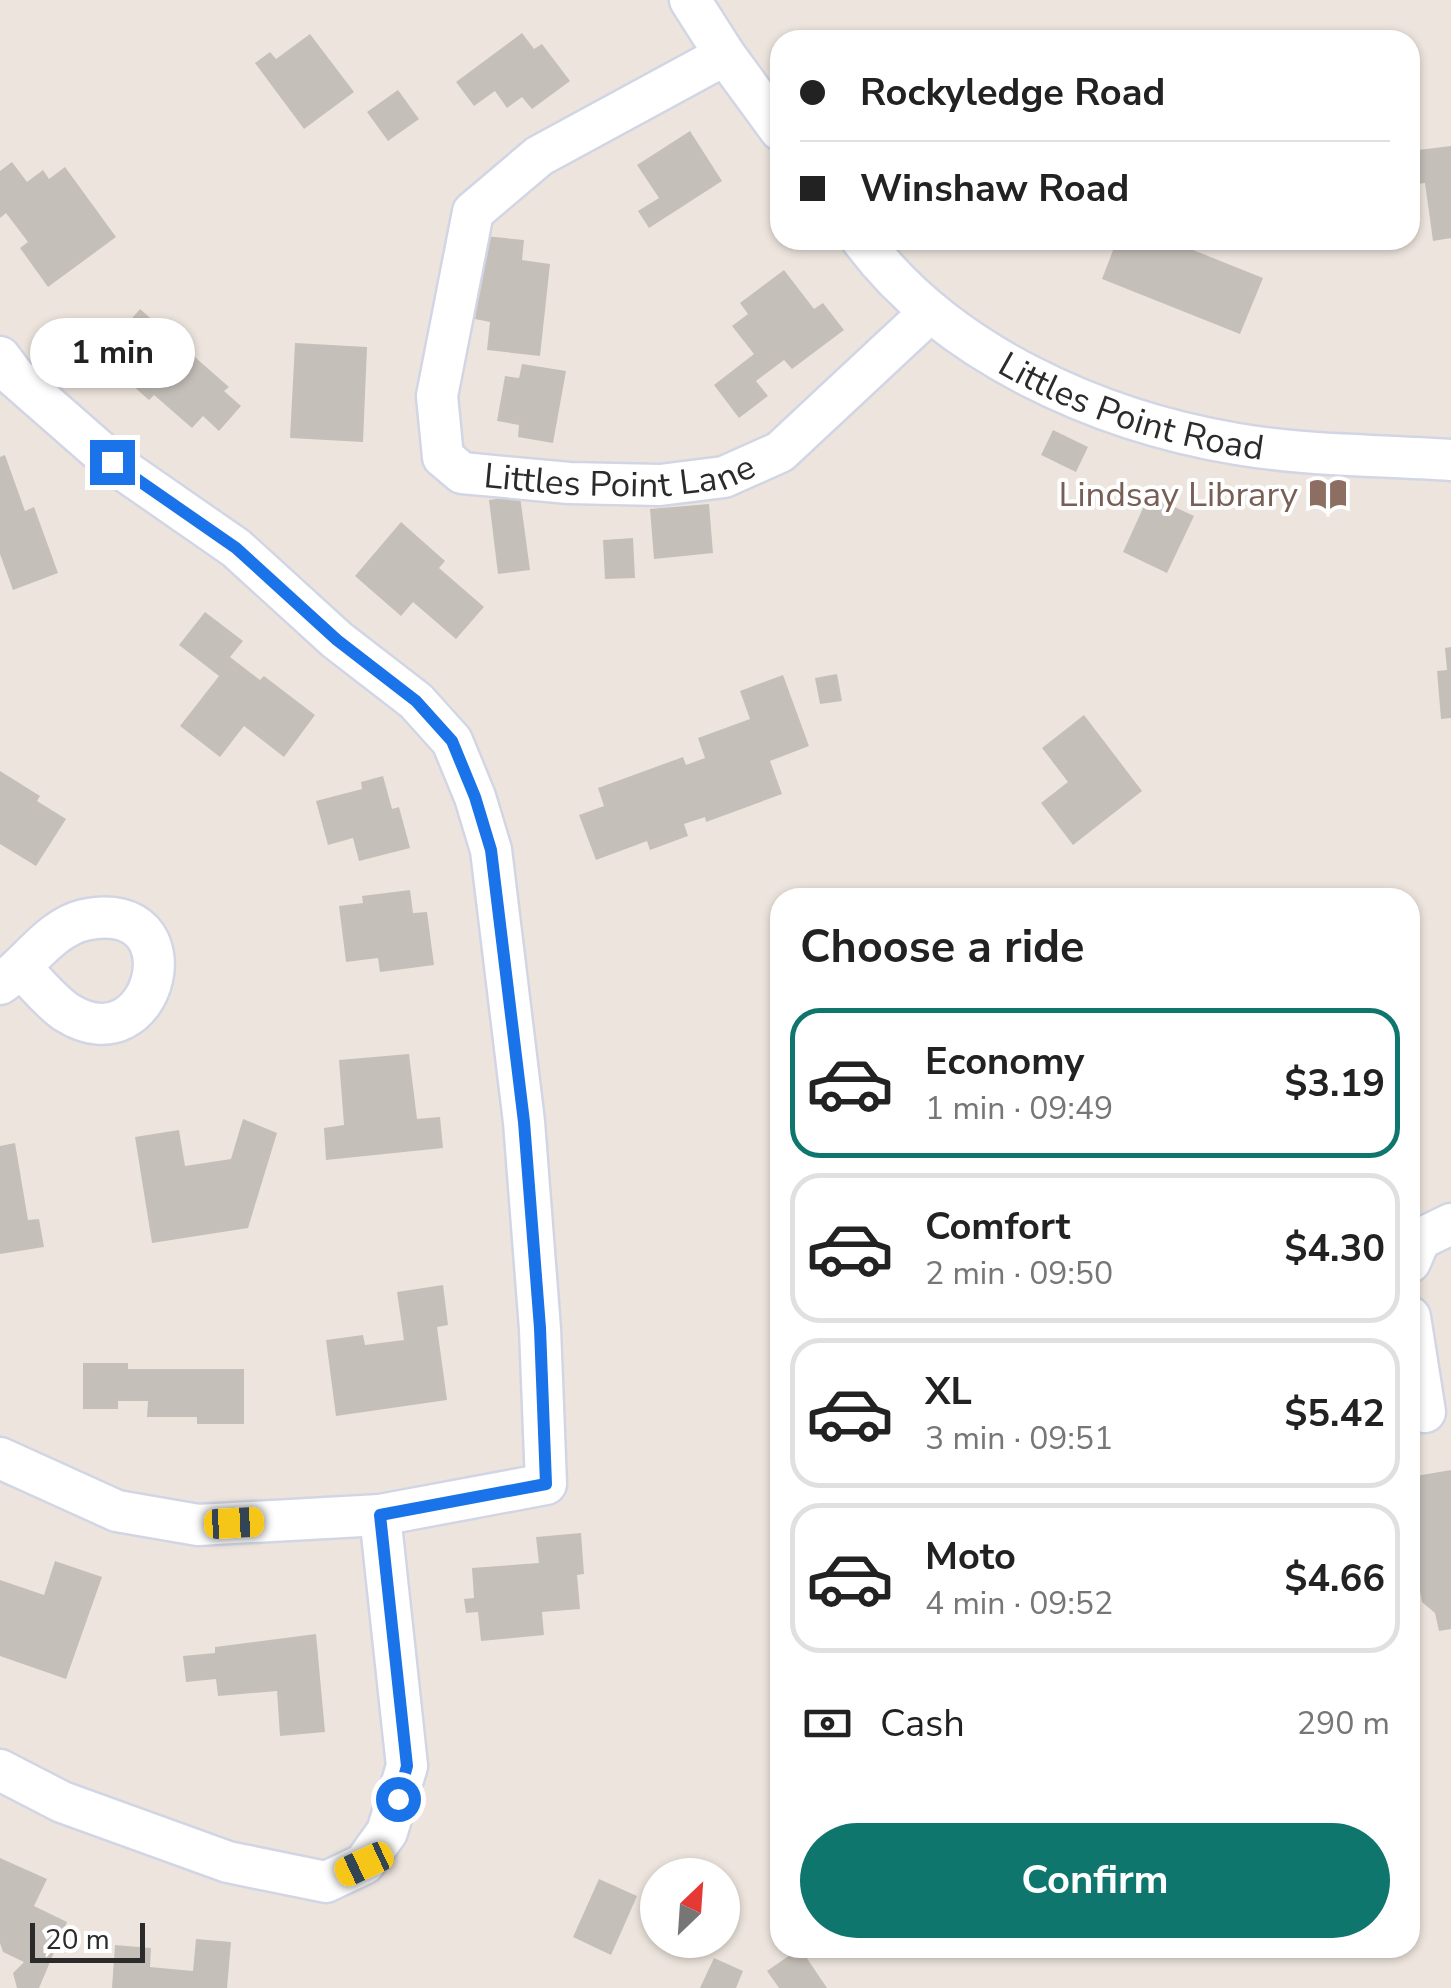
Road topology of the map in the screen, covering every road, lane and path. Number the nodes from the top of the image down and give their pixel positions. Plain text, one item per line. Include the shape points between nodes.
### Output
1 (690, 0) edge
2 (726, 56) junction
3 (770, 116) edge
4 (869, 250) edge
5 (930, 312) junction
6 (0, 358) edge
7 (1451, 460) edge
8 (1451, 1224) edge
9 (1420, 1238) edge
10 (1420, 1380) edge
11 (1425, 1412) dead end
12 (0, 1458) edge
13 (380, 1515) junction
14 (0, 1770) edge

1 - 2 street
2 - 3 street
2 - 5 street, Littles Point Lane via 538,156 473,212 437,396 443,457 462,474 569,483 724,478 780,452
4 - 5 street, Littles Point Road
5 - 7 street, Littles Point Road via 1010,366 1173,432 1286,450
6 - 13 street via 112,462 236,548 416,701 452,741 475,797 491,850 524,1122 546,1484
8 - 9 street
10 - 11 street
12 - 13 street via 117,1511 198,1525
13 - 14 street via 407,1766 386,1832 364,1864 326,1882 228,1862 62,1802

